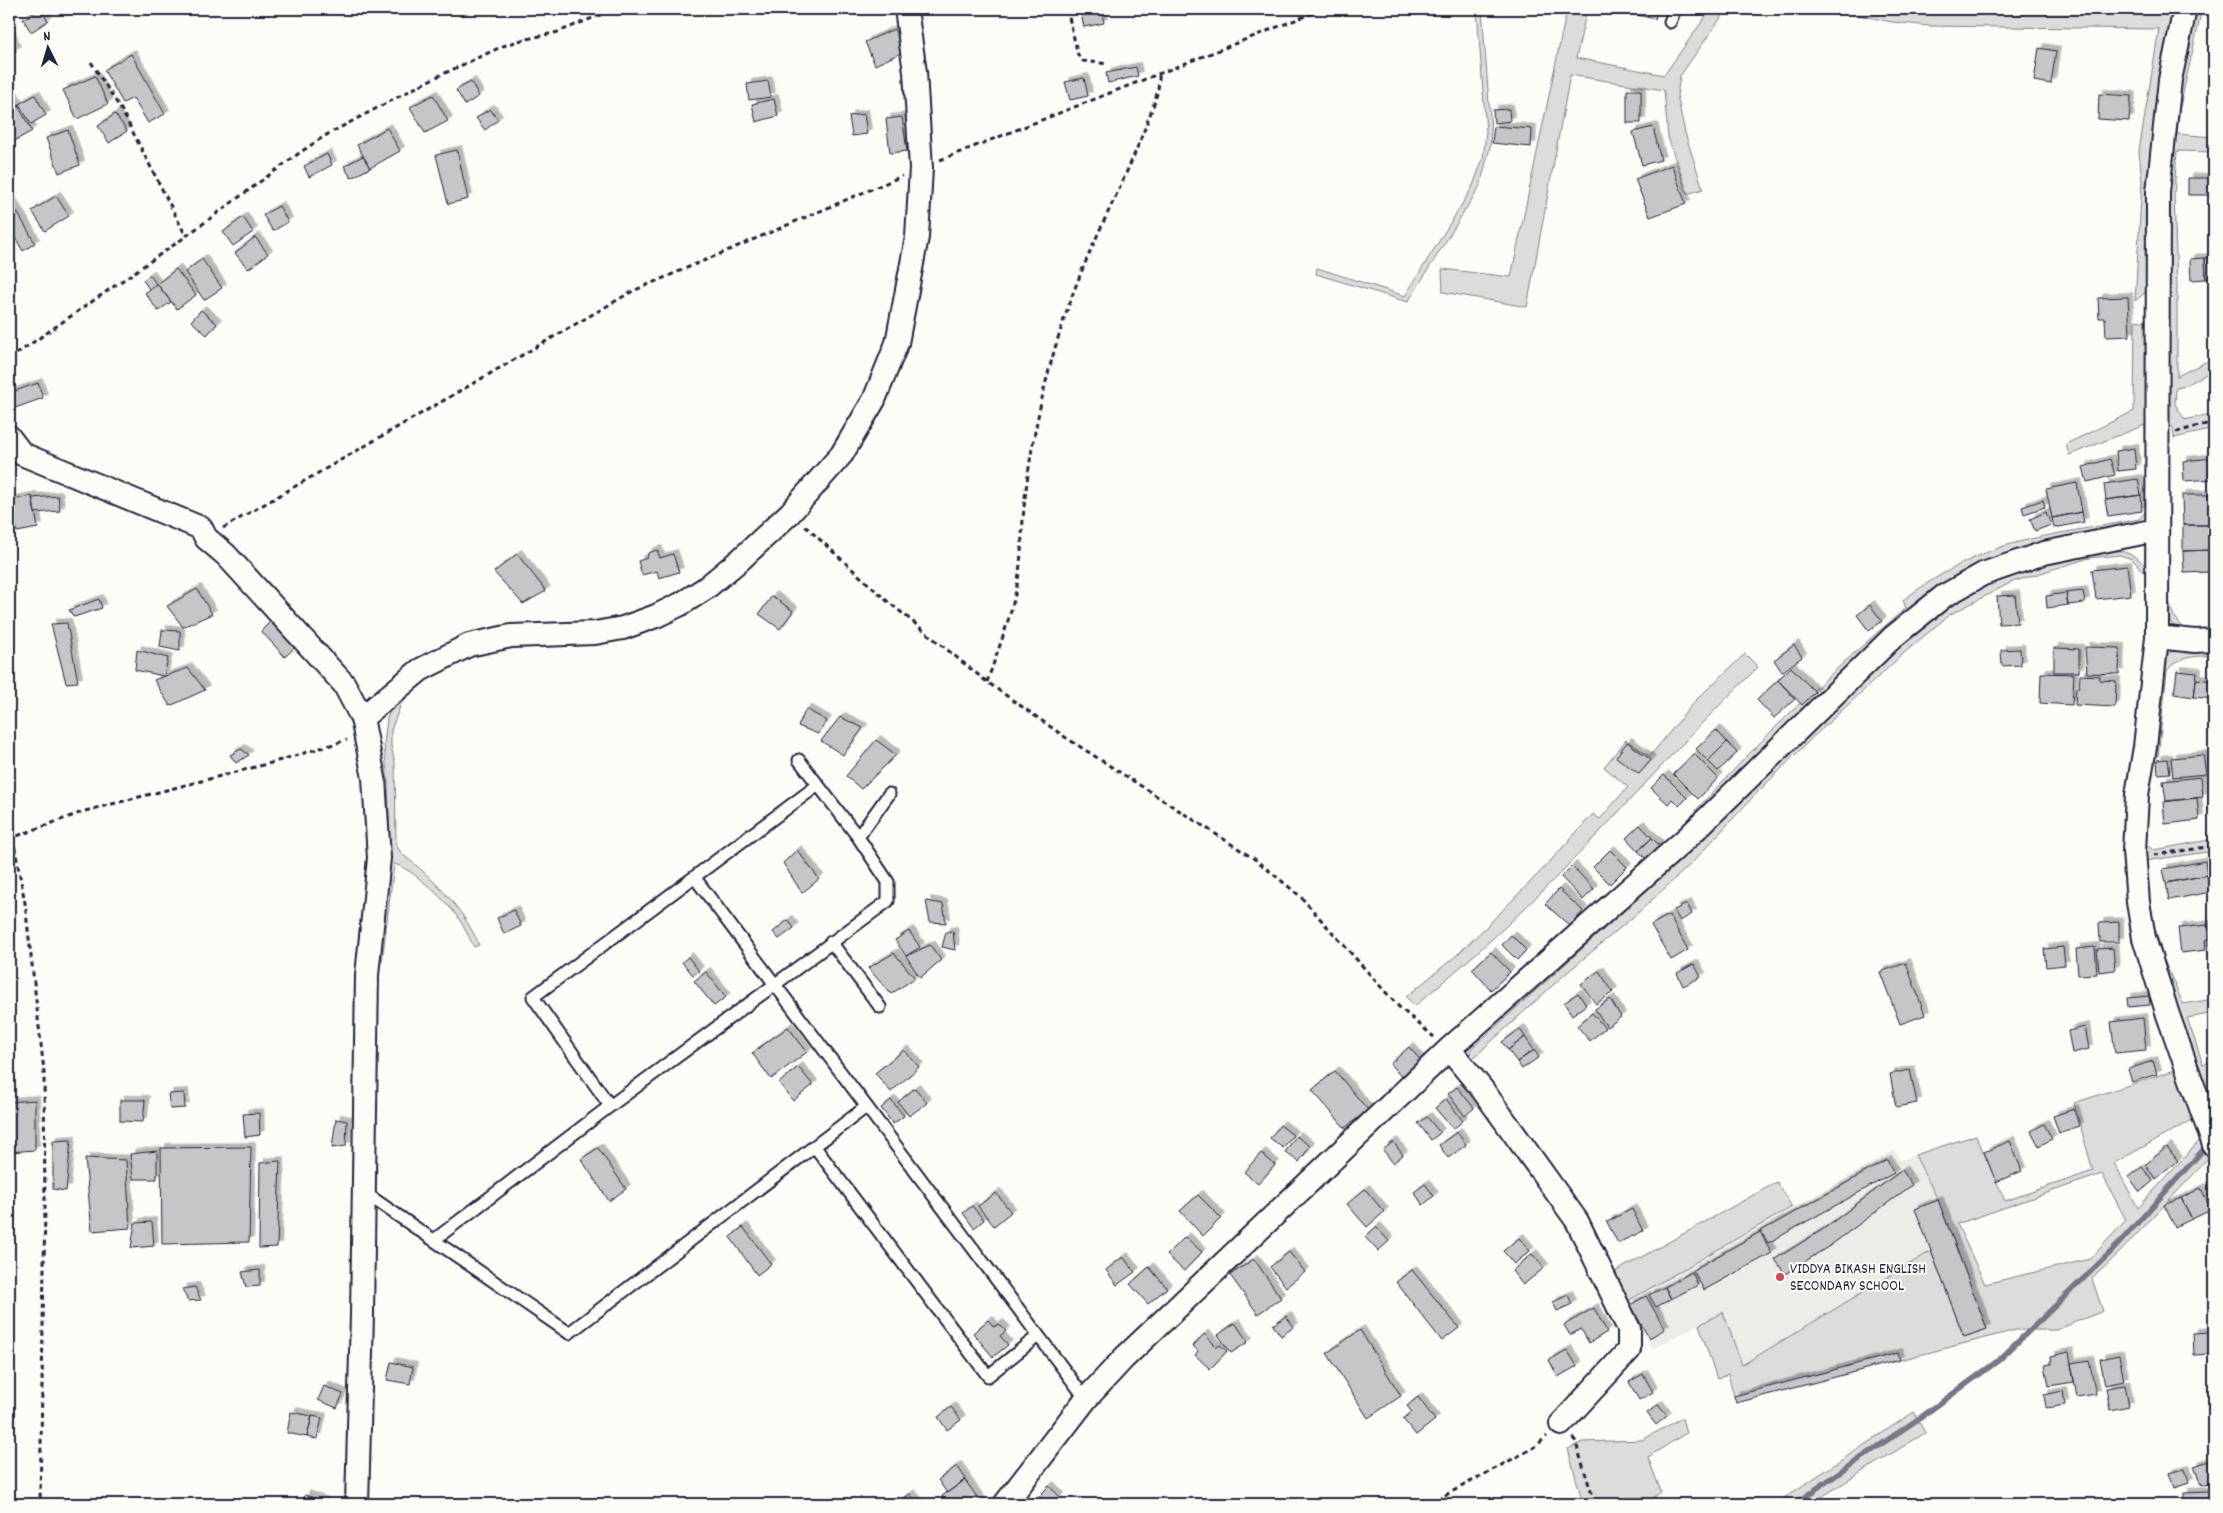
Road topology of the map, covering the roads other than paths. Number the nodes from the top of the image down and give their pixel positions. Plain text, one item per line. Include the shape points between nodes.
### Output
1 (906, 9) edge
2 (1675, 9) edge
3 (2185, 9) edge
4 (1670, 22) dead end
5 (13, 450) edge
6 (2157, 530) junction
7 (2157, 637) junction
8 (2214, 640) edge
9 (362, 718) junction
10 (799, 760) dead end
11 (818, 786) junction
12 (889, 794) dead end
13 (858, 837) junction
14 (695, 878) junction
15 (831, 942) junction
16 (774, 986) junction
17 (880, 1007) dead end
18 (1449, 1050) junction
19 (610, 1106) junction
20 (866, 1107) junction
21 (2214, 1145) edge
22 (815, 1146) junction
23 (365, 1193) junction
24 (434, 1240) junction
25 (1038, 1336) junction
26 (1086, 1399) junction
27 (1565, 1420) road end
28 (357, 1504) edge
29 (1005, 1504) edge

1 - 9 street via 915,72 921,168 917,238 897,343 874,400 842,454 790,513 741,559 706,588 656,616 623,628 595,633 511,636 469,645 420,670
2 - 4 lane
3 - 6 street via 2170,80 2158,192
5 - 9 street via 201,528 206,538 226,555 344,684
6 - 7 street
6 - 18 street via 2044,553 1983,574 1944,596 1893,637 1687,838
7 - 8 street via 2195,642
7 - 21 street via 2137,795 2134,851 2138,902 2144,938 2168,1015
9 - 23 street via 374,778 378,858 367,975
10 - 11 lane
11 - 13 lane
11 - 14 lane
12 - 13 lane
13 - 15 lane via 888,882 888,901
14 - 16 lane
14 - 19 lane via 533,997
15 - 16 lane
15 - 17 lane
16 - 19 lane
16 - 20 lane
18 - 26 street via 1124,1358
18 - 27 street via 1482,1089 1577,1221 1629,1329 1629,1350
19 - 24 lane
20 - 22 lane
20 - 25 lane
22 - 24 lane via 569,1332
22 - 25 lane via 988,1376
23 - 24 lane
23 - 28 street
25 - 26 lane
26 - 29 street

